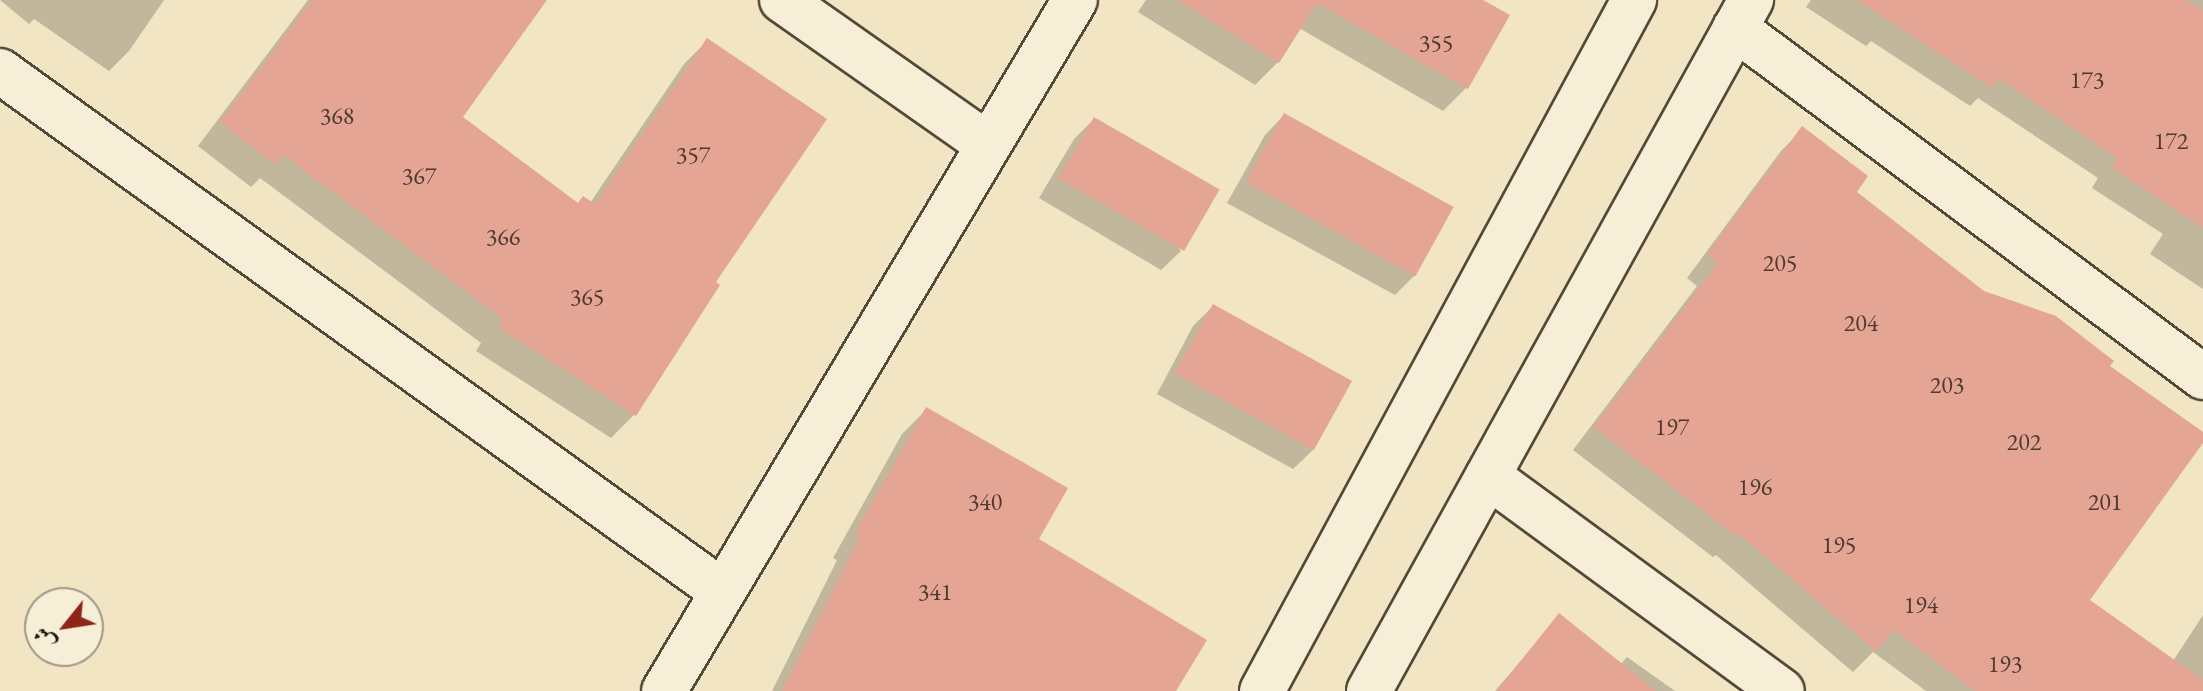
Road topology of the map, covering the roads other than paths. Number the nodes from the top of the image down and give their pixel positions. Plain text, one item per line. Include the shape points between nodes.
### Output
1 (782, 0) edge
2 (1075, 0) edge
3 (1634, 0) edge
4 (1743, 14) edge
5 (0, 71) edge
6 (988, 145) junction
7 (2203, 377) edge
8 (1488, 476) junction
9 (723, 592) junction
10 (664, 691) edge
11 (1262, 691) edge
12 (1369, 691) edge
13 (1782, 691) edge

1 - 6 street
2 - 6 street
3 - 11 street
4 - 7 street
4 - 8 street
5 - 9 street
6 - 9 street
8 - 12 street
8 - 13 street
9 - 10 street

